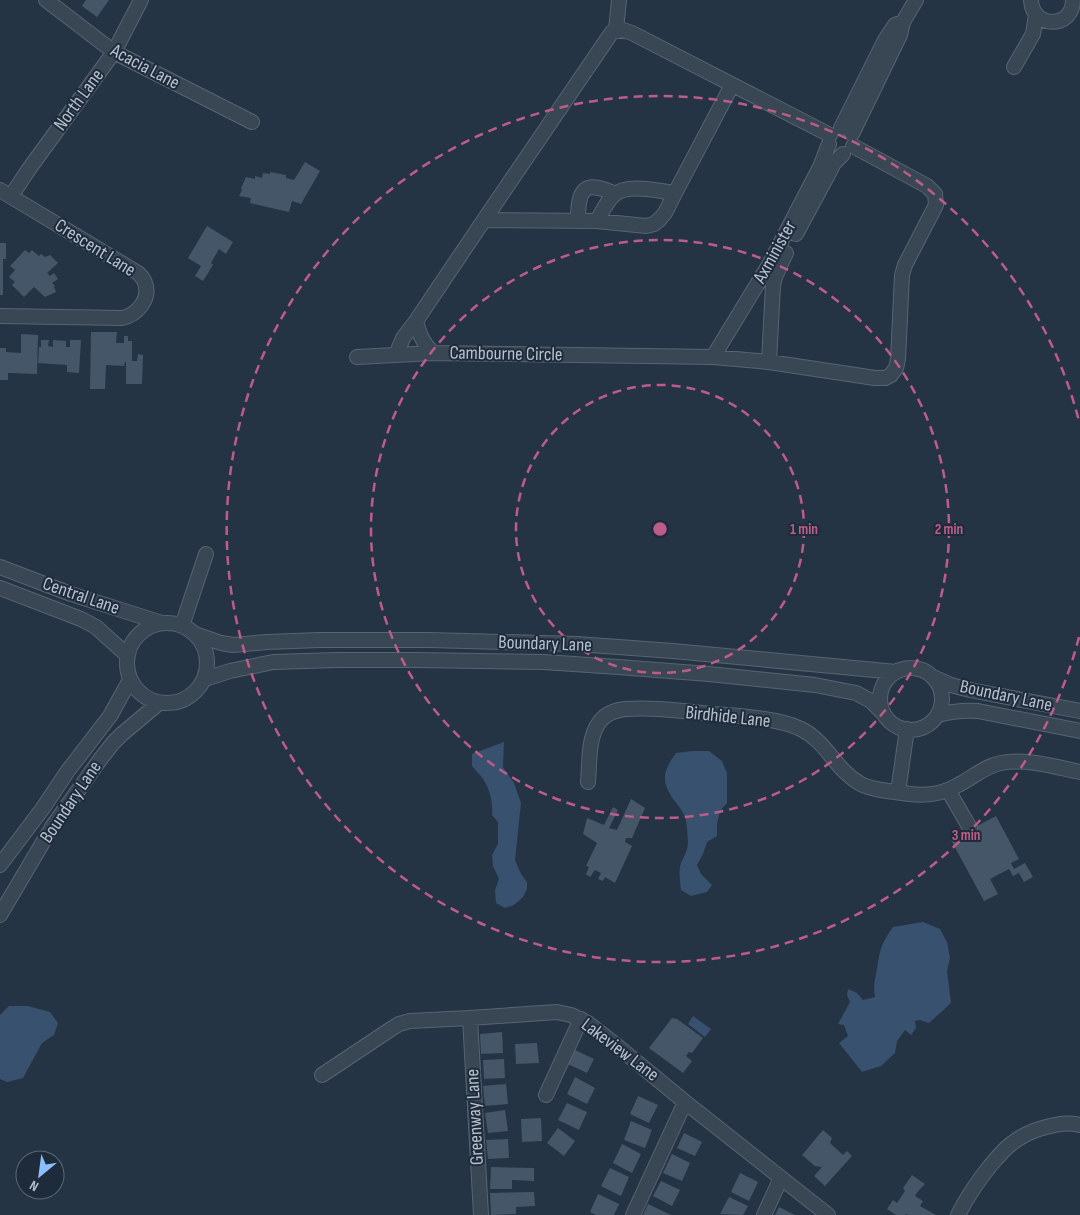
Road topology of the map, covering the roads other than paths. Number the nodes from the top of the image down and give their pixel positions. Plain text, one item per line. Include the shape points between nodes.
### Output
1 (46, 0) edge
2 (141, 0) edge
3 (619, 0) edge
4 (1073, 0) edge
5 (911, 2) edge
6 (1031, 6) edge
7 (1052, 22) junction
8 (616, 30) junction
9 (1033, 34) junction
10 (114, 52) junction
11 (1014, 67) dead end
12 (732, 85) junction
13 (252, 122) dead end
14 (841, 140) junction
15 (6, 193) edge
16 (674, 193) junction
17 (615, 194) junction
18 (484, 220) junction
19 (578, 221) junction
20 (597, 221) junction
21 (0, 316) edge
22 (416, 321) junction
23 (433, 354) junction
24 (396, 355) junction
25 (357, 357) dead end
26 (713, 357) junction
27 (769, 362) junction
28 (206, 554) dead end
29 (0, 567) edge
30 (0, 588) edge
31 (162, 623) junction
32 (182, 626) junction
33 (195, 634) junction
34 (128, 655) junction
35 (896, 672) junction
36 (933, 677) junction
37 (205, 679) junction
38 (130, 680) junction
39 (159, 703) junction
40 (1080, 711) edge
41 (884, 714) junction
42 (938, 716) junction
43 (907, 729) junction
44 (1080, 731) edge
45 (1080, 772) edge
46 (588, 782) dead end
47 (948, 790) junction
48 (898, 792) junction
49 (970, 828) dead end
50 (0, 865) edge
51 (0, 915) edge
52 (470, 1018) junction
53 (581, 1019) junction
54 (322, 1075) dead end
55 (546, 1096) dead end
56 (685, 1102) junction
57 (1080, 1125) edge
58 (781, 1178) junction
59 (481, 1215) edge
60 (633, 1215) edge
61 (764, 1215) edge
62 (828, 1215) edge
63 (958, 1215) edge

1 - 10 street, Acacia Lane
2 - 10 street, North Lane
3 - 8 street
4 - 7 street via 1068,15
5 - 14 street, Axminister via 902,22 885,40
6 - 7 street via 1046,21
6 - 9 street
7 - 9 street
8 - 12 street, Cambourne Circle via 632,32
8 - 18 street via 607,38
9 - 11 street
10 - 13 street, Acacia Lane
10 - 15 street, North Lane via 29,169
12 - 14 street, Cambourne Circle
12 - 16 street
14 - 26 street, Axminister via 825,156 769,265
14 - 27 street, Axminister via 834,163 775,277
14 - 27 street, Cambourne Circle via 928,186 935,194 933,211 902,275 896,368 892,375 876,378
15 - 21 street, Crescent Lane via 138,273 146,284 146,295 129,317
16 - 17 street via 641,189
16 - 20 street via 666,213 654,224
17 - 19 street via 592,186 584,190 578,203
17 - 20 street
18 - 19 street
18 - 22 street
19 - 20 street
22 - 23 street, Cambourne Circle via 424,344
22 - 24 street via 403,338
23 - 24 street
23 - 26 street, Cambourne Circle
24 - 25 street
26 - 27 street, Cambourne Circle
28 - 32 street
29 - 31 street, Central Lane
30 - 34 street, Central Lane via 82,619
31 - 32 street
31 - 34 street via 150,626 140,634
32 - 33 street
33 - 35 street, Boundary Lane via 233,645 318,640 577,644
33 - 37 street via 206,651
34 - 38 street
35 - 36 street via 915,668
35 - 41 street via 888,678 880,695
36 - 40 street, Boundary Lane via 970,690
36 - 42 street via 942,695
37 - 39 street via 198,691 187,699 173,704
37 - 41 street, Boundary Lane via 273,662 544,662 816,685 856,693 871,701
38 - 39 street via 147,699
38 - 50 street, Boundary Lane via 110,716
39 - 51 street, Boundary Lane via 122,734 99,761 52,827
41 - 43 street via 891,723
42 - 43 street via 921,729
42 - 44 street, Boundary Lane via 955,711 978,711
43 - 48 street
45 - 47 street, Birdhide Lane via 1027,762 1001,763
46 - 48 street, Birdhide Lane via 592,736 602,718 615,711 646,709 786,723 813,736 858,783
47 - 48 street, Birdhide Lane via 934,795
47 - 49 street
52 - 53 street, Lakeview Lane via 557,1012
52 - 54 street, Lakeview Lane via 399,1024
52 - 59 street, Greenway Lane
53 - 55 street
53 - 56 street, Lakeview Lane
56 - 58 street, Lakeview Lane
56 - 60 street
57 - 63 street via 1065,1123 1038,1129 1011,1144 976,1184
58 - 61 street
58 - 62 street, Lakeview Lane

